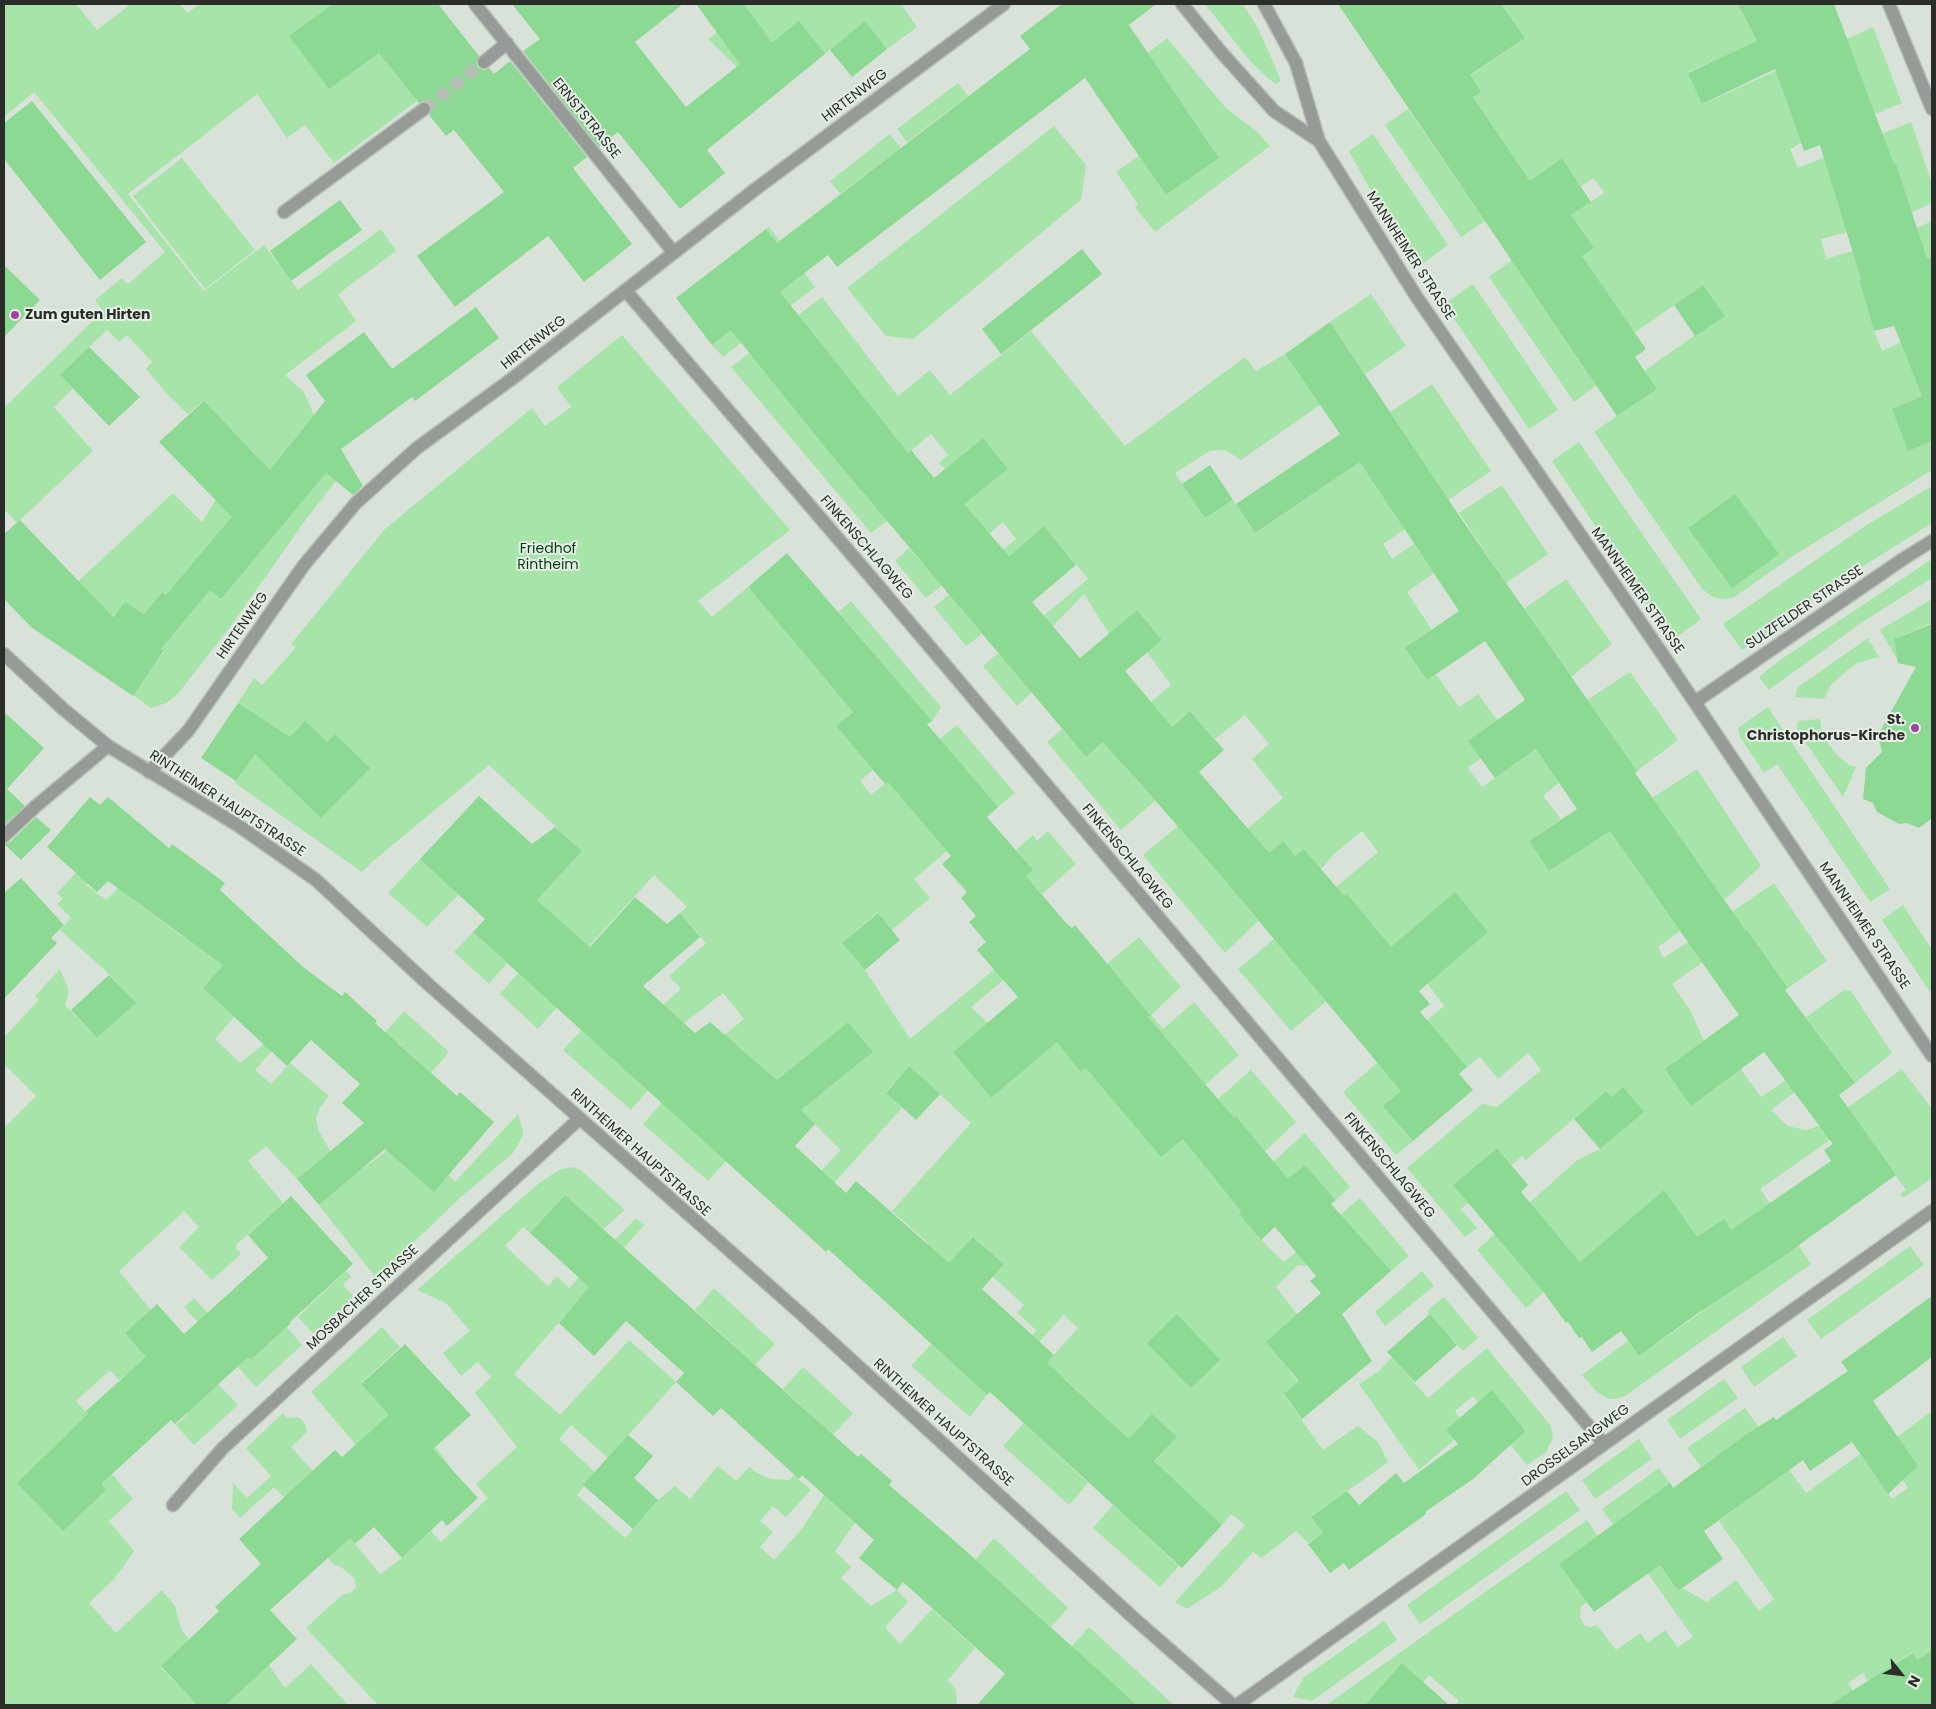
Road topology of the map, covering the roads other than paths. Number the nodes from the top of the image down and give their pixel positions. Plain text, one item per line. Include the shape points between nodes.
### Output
1 (475, 4) edge
2 (1004, 4) edge
3 (1182, 4) edge
4 (1264, 4) edge
5 (1889, 4) edge
6 (507, 43) junction
7 (484, 62) tunnel mouth
8 (424, 109) tunnel mouth
9 (1932, 109) edge
10 (1318, 141) junction
11 (284, 212) dead end
12 (674, 253) junction
13 (626, 291) junction
14 (1932, 542) edge
15 (4, 654) edge
16 (1695, 702) junction
17 (108, 746) junction
18 (149, 772) junction
19 (4, 836) edge
20 (1932, 1056) edge
21 (579, 1119) junction
22 (1932, 1211) edge
23 (1604, 1444) junction
24 (173, 1505) dead end
25 (1235, 1705) edge

1 - 6 street, ERNSTSTRASSE
2 - 12 street, HIRTENWEG
3 - 10 street, MANNHEIMER STRASSE via 1274,112
4 - 10 street, MANNHEIMER STRASSE via 1296,63
5 - 9 street
6 - 7 street
6 - 12 street, ERNSTSTRASSE
8 - 11 street
10 - 16 street, MANNHEIMER STRASSE via 1416,296
12 - 13 street, HIRTENWEG
13 - 18 street, HIRTENWEG via 417,448 356,504 304,565 188,731
13 - 23 street, FINKENSCHLAGWEG
14 - 16 street, SULZFELDER STRASSE
15 - 17 street, RINTHEIMER HAUPTSTRASSE
16 - 20 street, MANNHEIMER STRASSE
17 - 18 street, RINTHEIMER HAUPTSTRASSE
17 - 19 street
18 - 21 street, RINTHEIMER HAUPTSTRASSE via 239,826 316,880
21 - 24 street, MOSBACHER STRASSE via 223,1448
21 - 25 street, RINTHEIMER HAUPTSTRASSE
22 - 23 street, DROSSELSANGWEG
23 - 25 street, DROSSELSANGWEG

